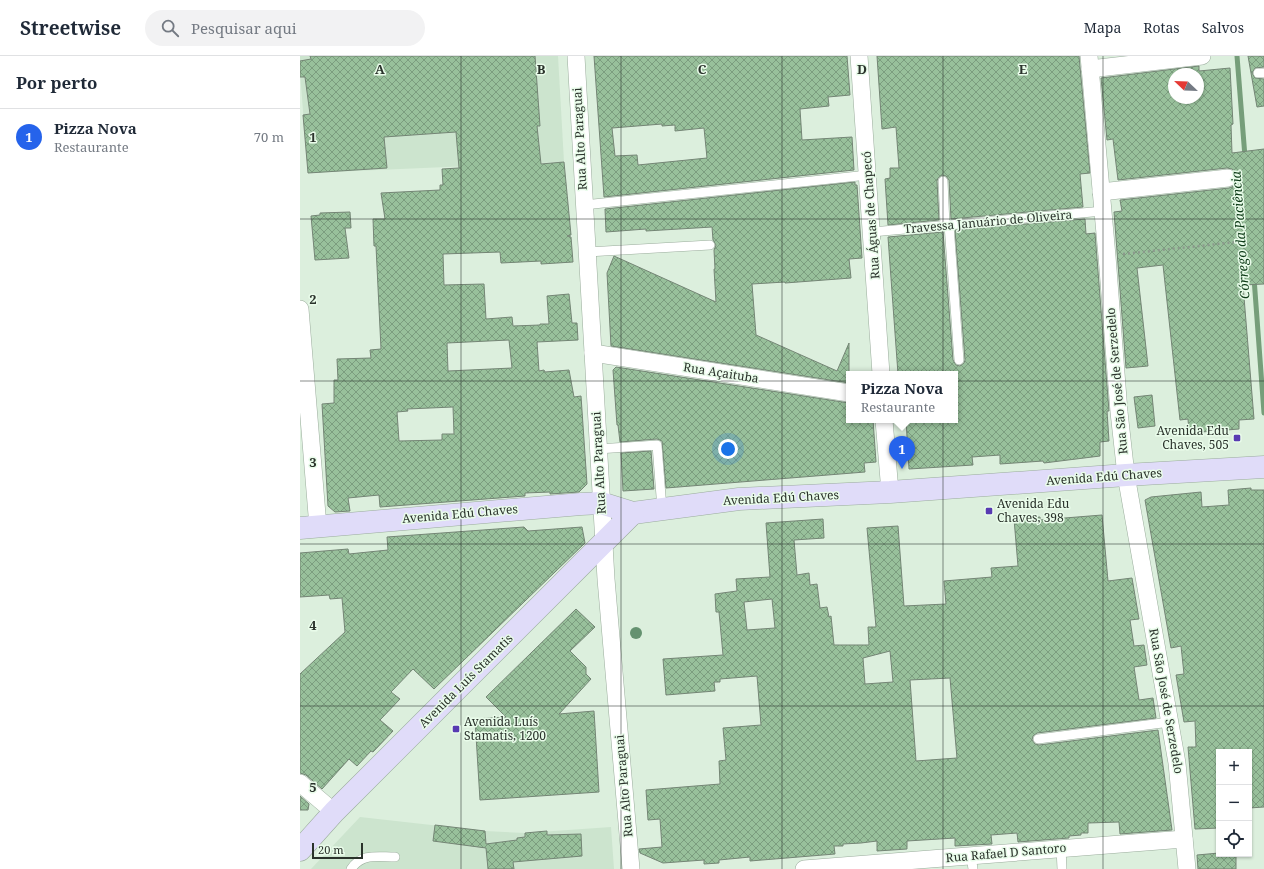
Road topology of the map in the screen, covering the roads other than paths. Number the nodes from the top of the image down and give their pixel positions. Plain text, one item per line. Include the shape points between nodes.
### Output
1 (576, 56) edge
2 (859, 56) edge
3 (1202, 56) edge
4 (1089, 62) edge
5 (868, 175) junction
6 (1228, 178) dead end
7 (943, 181) dead end
8 (1101, 192) junction
9 (584, 205) junction
10 (1103, 211) junction
11 (947, 225) junction
12 (872, 232) junction
13 (710, 245) dead end
14 (587, 252) junction
15 (300, 309) edge
16 (593, 353) junction
17 (960, 360) dead end
18 (881, 371) edge
19 (846, 393) edge
20 (884, 423) edge
21 (598, 449) junction
22 (1264, 467) edge
23 (1126, 475) junction
24 (890, 492) junction
25 (601, 503) junction
26 (662, 509) junction
27 (633, 513) junction
28 (309, 528) edge
29 (604, 542) junction
30 (1170, 722) junction
31 (1038, 739) dead end
32 (300, 783) edge
33 (334, 812) junction
34 (1184, 838) junction
35 (1061, 848) junction
36 (300, 850) edge
37 (395, 857) dead end
38 (972, 862) edge
39 (351, 869) edge
40 (631, 869) edge
41 (804, 869) edge
42 (1062, 869) edge
43 (1187, 869) edge

1 - 9 street, Rua Alto Paraguai
2 - 5 street, Rua Águas de Chapecó
3 - 4 street
4 - 8 street, Rua São José de Serzedelo
5 - 9 lane
5 - 12 street, Rua Águas de Chapecó
6 - 8 street
7 - 11 lane
8 - 10 street, Rua São José de Serzedelo
9 - 14 street, Rua Alto Paraguai
10 - 11 lane, Travessa Januário de Oliveira
10 - 23 street, Rua São José de Serzedelo
11 - 12 lane, Travessa Januário de Oliveira
11 - 17 lane
12 - 18 street, Rua Águas de Chapecó
13 - 14 lane
14 - 16 street, Rua Alto Paraguai
15 - 28 street
16 - 19 street, Rua Açaituba
16 - 21 street, Rua Alto Paraguai
20 - 24 street
21 - 25 street, Rua Alto Paraguai
21 - 26 lane via 657,445
22 - 23 main road, Avenida Edú Chaves
23 - 24 main road, Avenida Edú Chaves
23 - 30 street, Rua São José de Serzedelo
24 - 26 main road, Avenida Edú Chaves via 739,499
25 - 27 main road, Avenida Edú Chaves
25 - 28 main road, Avenida Edú Chaves
25 - 29 street, Rua Alto Paraguai
26 - 27 main road, Avenida Edú Chaves
27 - 29 main road, Avenida Luís Stamatis
29 - 33 main road, Avenida Luís Stamatis
29 - 40 street, Rua Alto Paraguai
30 - 31 lane
30 - 34 street, Rua São José de Serzedelo via 1177,763
32 - 33 street
33 - 36 main road, Avenida Luís Stamatis
34 - 35 street, Rua Rafael D Santoro
34 - 43 street, Rua São José de Serzedelo
35 - 38 street, Rua Rafael D Santoro
35 - 42 lane
37 - 39 lane via 360,859
38 - 41 street, Rua Rafael D Santoro

